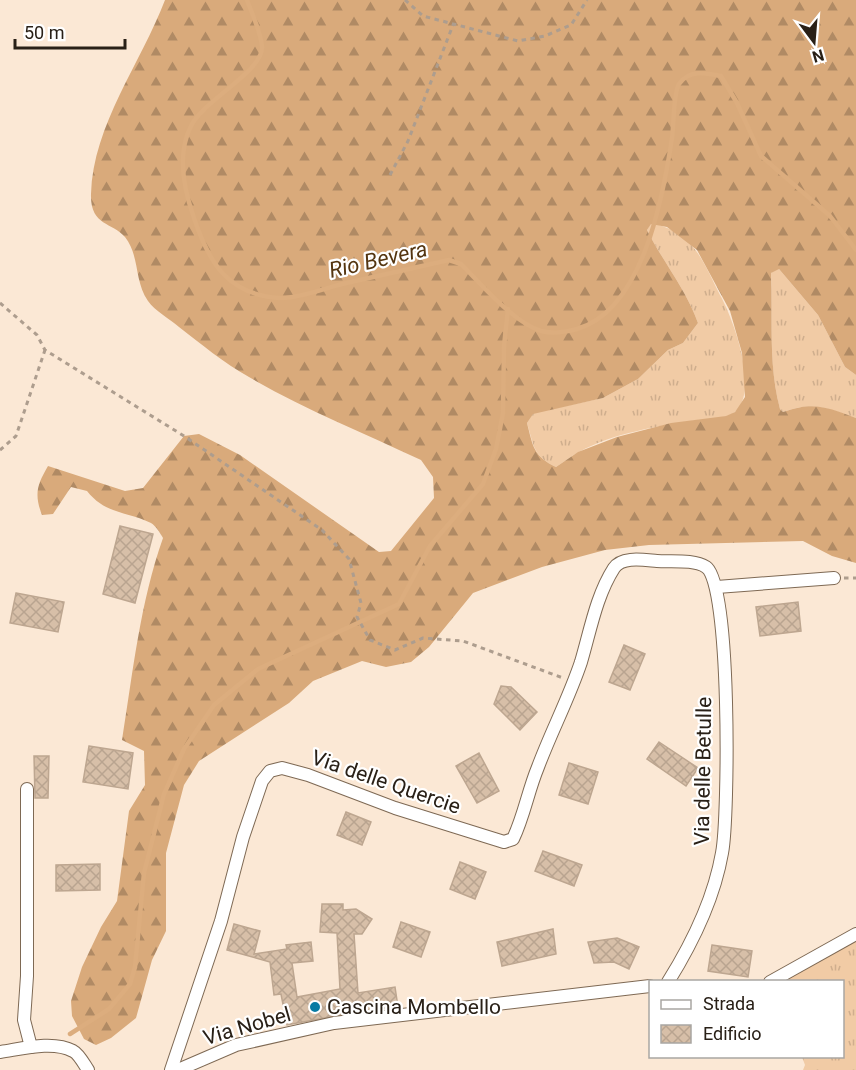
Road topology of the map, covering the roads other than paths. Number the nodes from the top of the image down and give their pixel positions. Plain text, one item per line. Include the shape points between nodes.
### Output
1 (834, 578) dead end
2 (717, 587) junction
3 (27, 789) dead end
4 (856, 934) edge
5 (669, 980) edge
6 (772, 980) edge
7 (649, 986) edge
8 (32, 1047) junction
9 (0, 1052) edge
10 (88, 1070) edge
11 (171, 1070) edge
12 (178, 1070) edge

1 - 2 street
2 - 5 street, Via delle Betulle via 722,622 727,787 723,852 703,917
2 - 11 street, Via delle Quercie via 707,567 692,563 640,560 623,561 615,567 513,840 504,842 395,808 308,775 282,768 270,771 262,781 243,837 222,921
3 - 8 street via 24,1020
4 - 6 street
7 - 12 street, Via Nobel via 334,1023 236,1045
8 - 9 street
8 - 10 street via 75,1052

